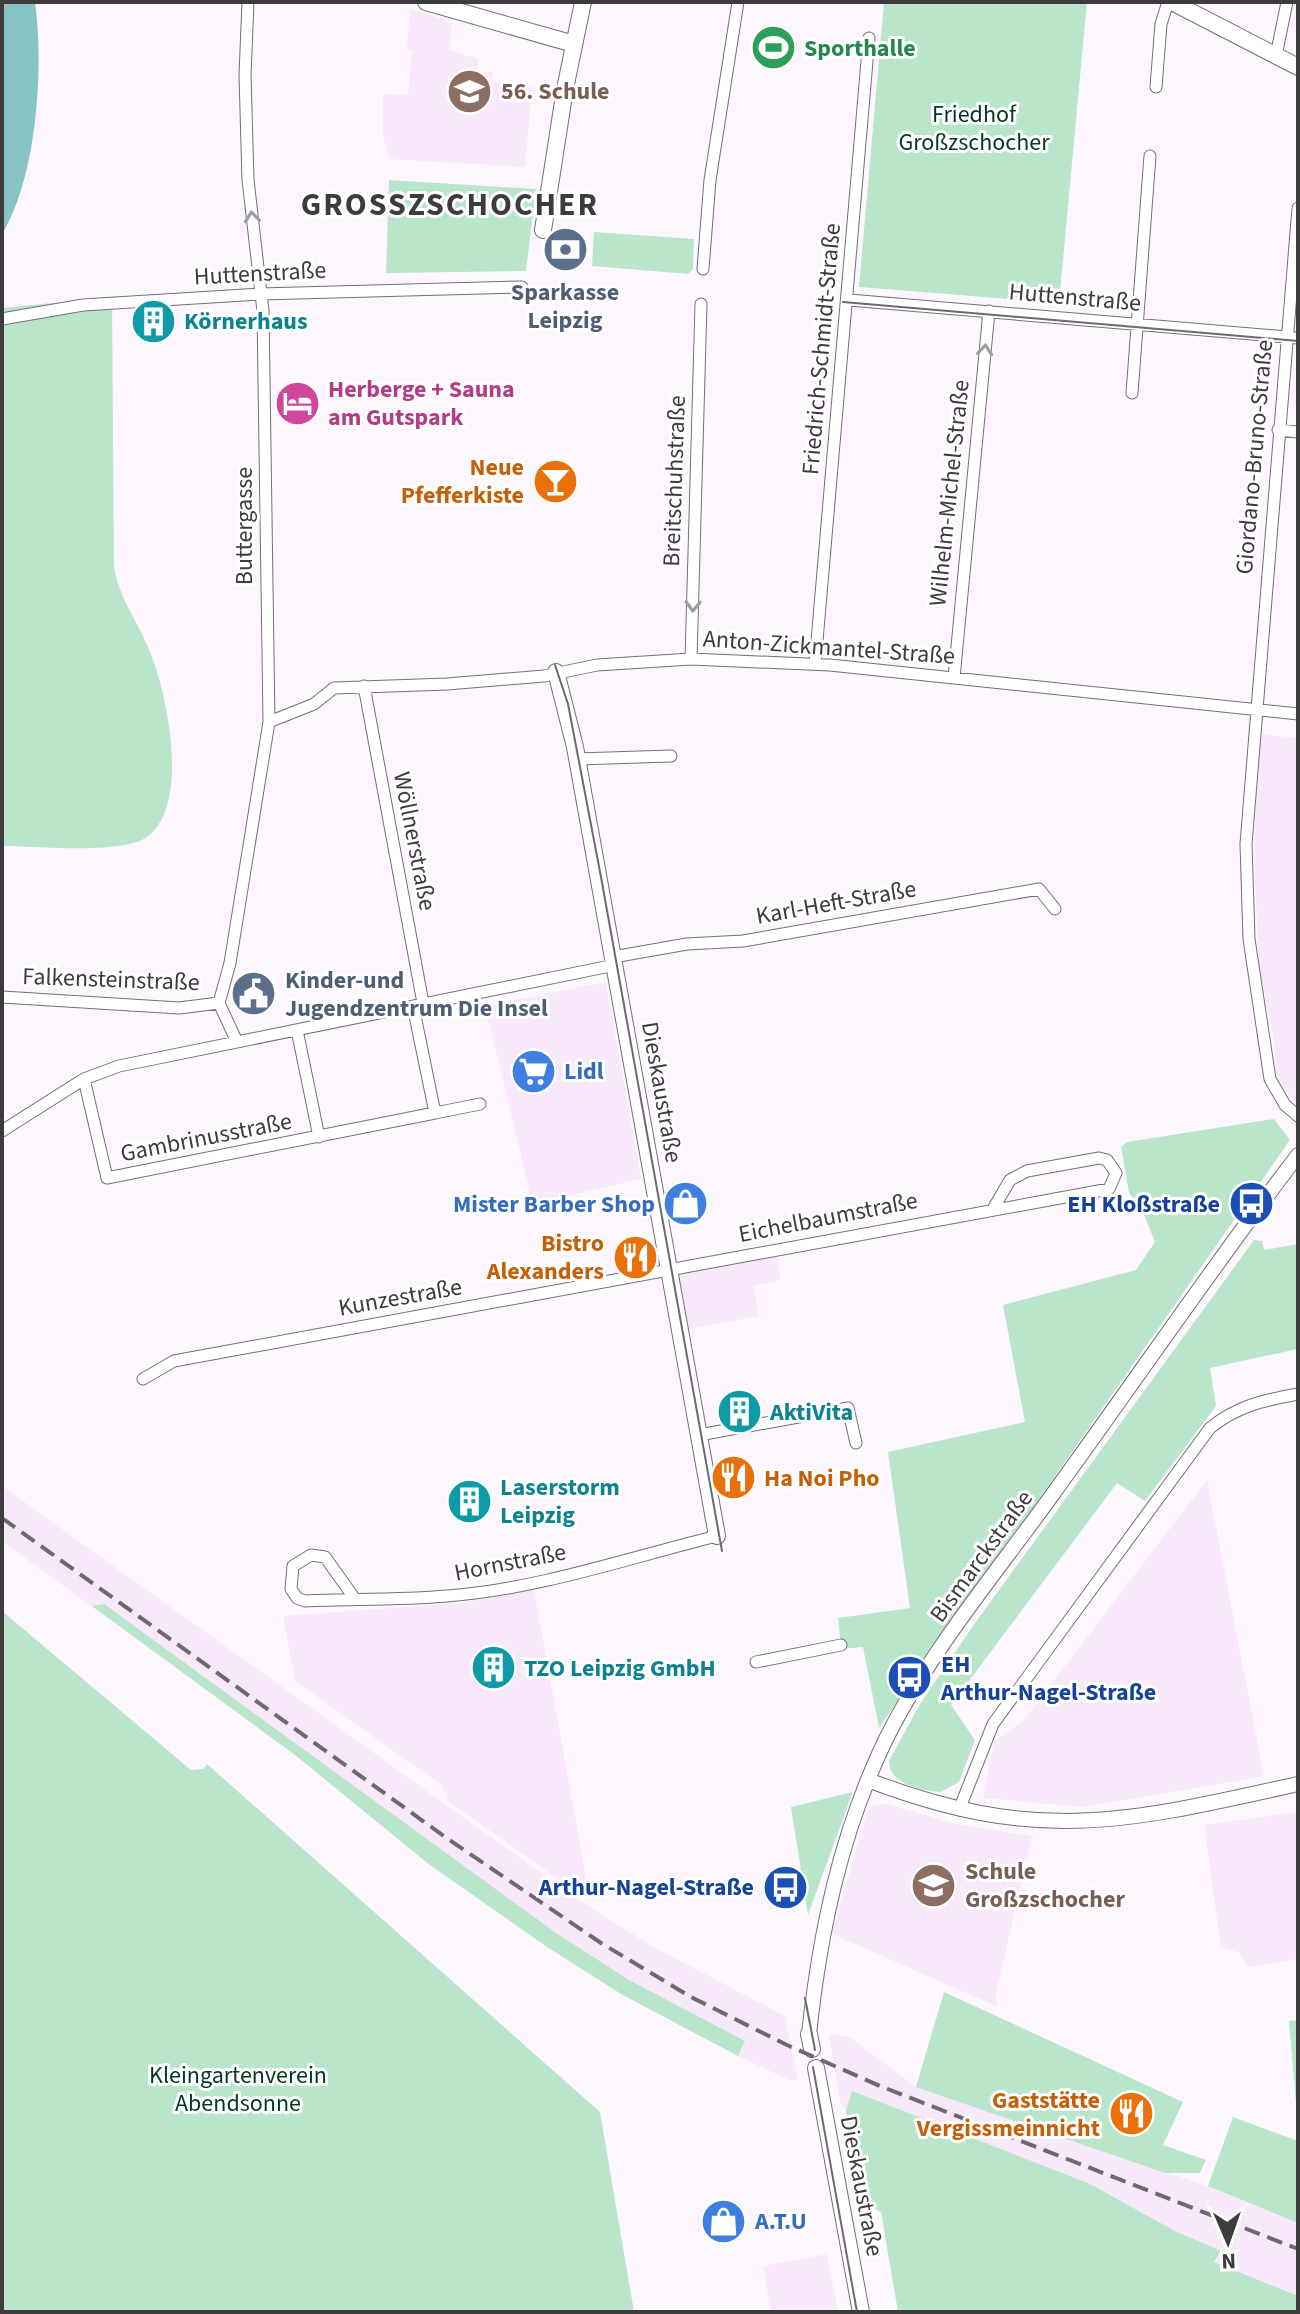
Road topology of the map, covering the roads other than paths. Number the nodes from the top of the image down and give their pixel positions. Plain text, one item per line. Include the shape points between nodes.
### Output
1 (248, 2) edge
2 (426, 2) edge
3 (583, 2) edge
4 (738, 2) edge
5 (1170, 2) edge
6 (1287, 2) edge
7 (869, 38) dead end
8 (574, 44) junction
9 (1276, 56) junction
10 (1298, 67) edge
11 (1156, 87) dead end
12 (1150, 156) dead end
13 (1298, 208) edge
14 (543, 230) dead end
15 (703, 269) dead end
16 (522, 287) dead end
17 (260, 294) junction
18 (849, 300) junction
19 (701, 304) dead end
20 (989, 311) junction
21 (2, 319) edge
22 (1136, 324) junction
23 (1292, 338) edge
24 (1132, 393) dead end
25 (1278, 430) junction
26 (1298, 432) edge
27 (691, 659) junction
28 (815, 664) junction
29 (556, 672) junction
30 (954, 678) junction
31 (364, 686) junction
32 (1255, 710) junction
33 (1298, 714) edge
34 (269, 722) junction
35 (671, 756) dead end
36 (577, 759) junction
37 (1055, 909) dead end
38 (614, 961) junction
39 (2, 997) edge
40 (219, 1003) junction
41 (418, 1004) junction
42 (297, 1030) junction
43 (237, 1042) junction
44 (84, 1079) junction
45 (480, 1104) dead end
46 (435, 1113) junction
47 (1298, 1116) edge
48 (2, 1131) edge
49 (319, 1137) junction
50 (1298, 1155) edge
51 (993, 1209) junction
52 (670, 1270) junction
53 (143, 1379) dead end
54 (1298, 1394) edge
55 (699, 1435) junction
56 (856, 1443) dead end
57 (717, 1536) joint
58 (355, 1599) junction
59 (841, 1645) dead end
60 (756, 1662) dead end
61 (868, 1780) junction
62 (1298, 1784) edge
63 (959, 1810) junction
64 (811, 2042) dead end
65 (816, 2068) dead end
66 (861, 2312) edge

17 -> 1 street, Buttergasse via 248,180
2 - 8 main road
3 - 8 main road
4 - 15 street via 710,180
5 - 9 main road
5 - 11 street via 1161,24
6 - 9 street
7 - 18 street, Friedrich-Schmidt-Straße
8 - 14 main road
9 - 10 main road
12 - 22 street
13 - 23 street, Giordano-Bruno-Straße
16 - 17 street, Huttenstraße
17 - 21 street, Huttenstraße via 83,305
17 - 34 street, Buttergasse
18 - 20 street, Huttenstraße
18 - 28 street, Friedrich-Schmidt-Straße
19 -> 27 street, Breitschuhstraße
20 - 22 street, Huttenstraße
30 -> 20 street, Wilhelm-Michel-Straße
22 - 23 street, Huttenstraße
22 - 24 street
23 - 25 street, Giordano-Bruno-Straße
25 - 26 street
25 - 32 street, Giordano-Bruno-Straße
27 - 28 street, Anton-Zickmantel-Straße
27 - 29 street, Anton-Zickmantel-Straße
28 - 30 street, Anton-Zickmantel-Straße
29 - 31 street, Anton-Zickmantel-Straße via 447,684
29 - 36 main road, Dieskaustraße
30 - 32 street, Anton-Zickmantel-Straße
31 - 34 street, Anton-Zickmantel-Straße via 334,688 314,704
31 - 41 street, Wöllnerstraße
32 - 33 street, Anton-Zickmantel-Straße
32 - 47 street, Giordano-Bruno-Straße via 1246,844 1249,939 1270,1079
34 - 40 street, Buttergasse via 236,932
35 - 36 street
36 - 38 main road, Dieskaustraße
37 - 38 street, Karl-Heft-Straße via 1039,889 743,941 687,944
38 - 41 street
38 - 52 main road, Dieskaustraße
39 - 40 street, Falkensteinstraße via 189,1008
40 - 43 street
41 - 42 street
41 - 46 street
42 - 43 street
42 - 49 street, Gambrinusstraße
43 - 44 street via 119,1066
44 - 48 street
44 - 49 street, Gambrinusstraße via 107,1178
45 - 46 street, Gambrinusstraße
46 - 49 street, Gambrinusstraße
50 - 61 street, Bismarckstraße via 953,1630 885,1741
51 - 51 street, Eichelbaumstraße via 1010,1180 1027,1171 1099,1158 1116,1173 1109,1189
51 - 52 street, Eichelbaumstraße
52 - 53 street, Kunzestraße via 174,1361
52 - 55 main road, Dieskaustraße
54 - 63 street via 1256,1401 1210,1428 993,1724
55 - 56 street via 848,1408
55 - 57 main road, Dieskaustraße
57 - 58 street, Hornstraße via 540,1581 448,1596
58 - 58 street, Hornstraße via 297,1598 290,1576 293,1566 311,1555 325,1557
59 - 60 street
61 - 63 street
61 - 64 street, Bismarckstraße via 820,1937
62 - 63 street via 1113,1821 1036,1822
65 - 66 main road, Dieskaustraße

